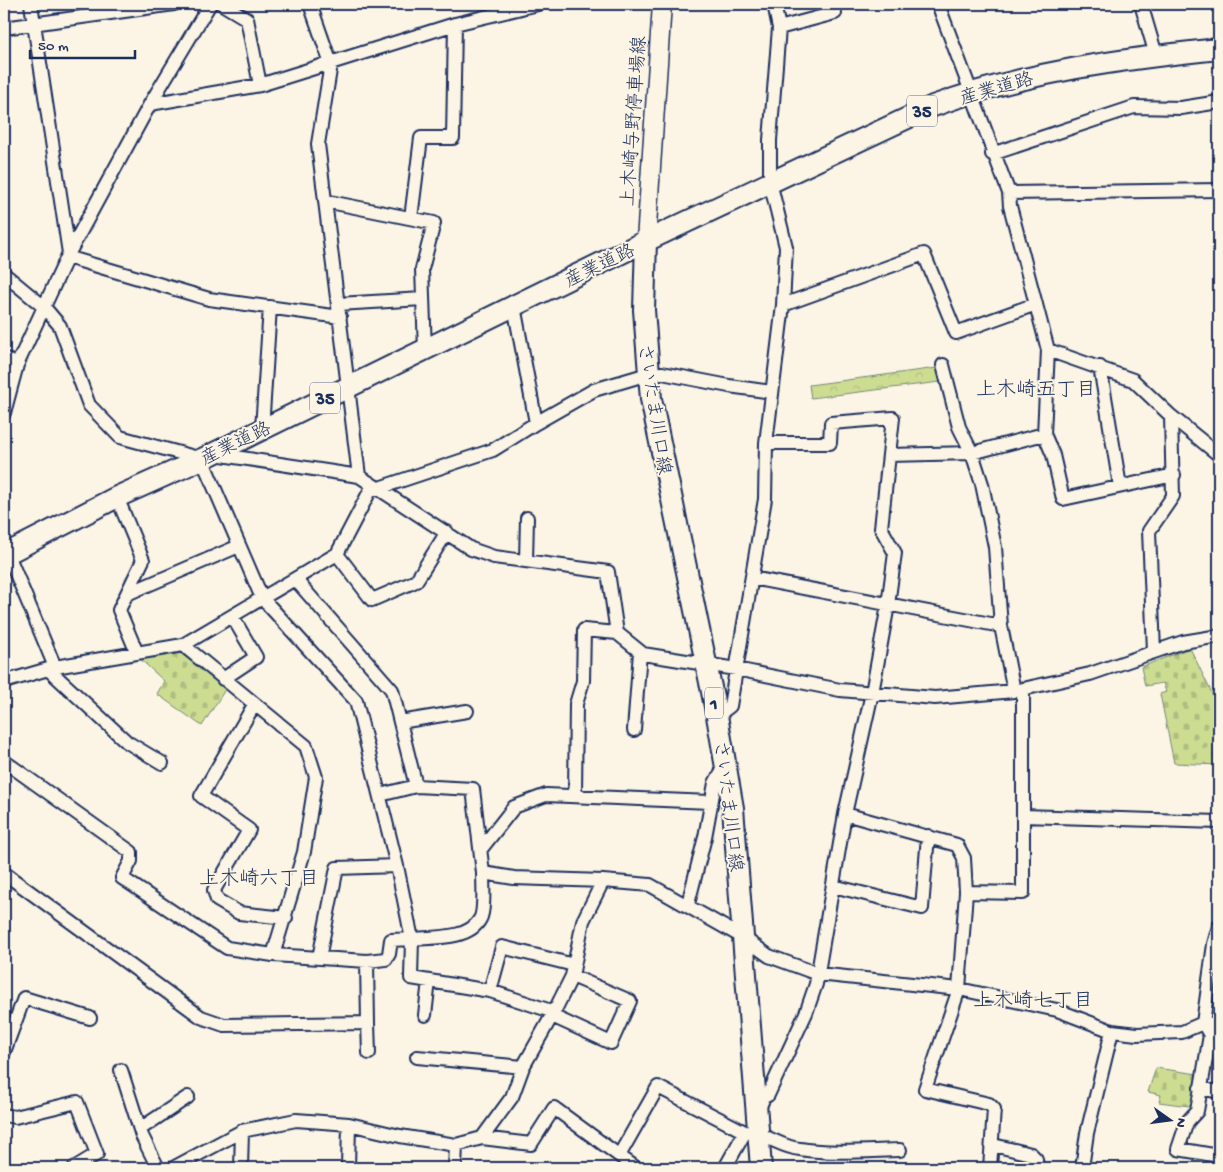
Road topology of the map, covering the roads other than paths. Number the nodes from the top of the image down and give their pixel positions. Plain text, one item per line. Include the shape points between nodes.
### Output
1 (30, 4) edge
2 (174, 4) edge
3 (210, 4) edge
4 (222, 4) edge
5 (310, 4) edge
6 (538, 4) edge
7 (662, 4) edge
8 (774, 4) edge
9 (938, 4) edge
10 (1142, 4) edge
11 (835, 13) dead end
12 (34, 24) junction
13 (455, 24) junction
14 (4, 28) edge
15 (779, 28) junction
16 (1219, 49) edge
17 (1156, 55) junction
18 (331, 64) junction
19 (260, 85) junction
20 (972, 92) junction
21 (1219, 102) edge
22 (150, 104) junction
23 (992, 154) junction
24 (770, 182) junction
25 (1219, 190) edge
26 (1009, 193) junction
27 (325, 201) junction
28 (411, 218) junction
29 (646, 241) junction
30 (68, 255) junction
31 (4, 274) edge
32 (423, 299) junction
33 (338, 304) junction
34 (1036, 304) junction
35 (783, 305) junction
36 (514, 306) junction
37 (44, 307) junction
38 (270, 307) junction
39 (340, 317) junction
40 (425, 350) junction
41 (1048, 350) junction
42 (4, 358) edge
43 (943, 364) dead end
44 (17, 365) junction
45 (1100, 368) junction
46 (648, 374) junction
47 (347, 387) junction
48 (772, 392) junction
49 (4, 414) edge
50 (1171, 416) junction
51 (536, 423) junction
52 (262, 429) junction
53 (1044, 434) junction
54 (766, 443) junction
55 (972, 453) junction
56 (889, 455) junction
57 (1219, 455) edge
58 (208, 456) junction
59 (1174, 475) junction
60 (359, 476) junction
61 (1120, 486) junction
62 (374, 488) junction
63 (117, 497) junction
64 (528, 518) dead end
65 (447, 532) junction
66 (239, 546) junction
67 (5, 554) edge
68 (337, 554) junction
69 (526, 561) junction
70 (752, 578) junction
71 (295, 579) junction
72 (127, 594) junction
73 (262, 598) junction
74 (888, 605) junction
75 (232, 616) junction
76 (1001, 626) junction
77 (617, 633) junction
78 (1219, 636) edge
79 (183, 645) junction
80 (1154, 651) junction
81 (640, 652) junction
82 (137, 653) junction
83 (706, 664) junction
84 (52, 668) junction
85 (736, 669) junction
86 (224, 679) junction
87 (4, 682) edge
88 (1018, 690) junction
89 (872, 693) junction
90 (254, 705) junction
91 (467, 710) dead end
92 (717, 716) junction
93 (400, 722) junction
94 (634, 730) dead end
95 (4, 761) edge
96 (162, 763) dead end
97 (728, 772) junction
98 (416, 786) junction
99 (380, 795) junction
100 (575, 795) junction
101 (710, 802) junction
102 (845, 814) junction
103 (1023, 816) junction
104 (1219, 822) edge
105 (928, 836) junction
106 (481, 849) junction
107 (397, 866) junction
108 (4, 873) edge
109 (483, 873) junction
110 (603, 881) junction
111 (833, 886) junction
112 (966, 892) junction
113 (688, 904) junction
114 (286, 918) junction
115 (1219, 926) edge
116 (744, 938) junction
117 (412, 939) junction
118 (273, 955) junction
119 (319, 958) junction
120 (367, 961) junction
121 (573, 970) junction
122 (818, 974) junction
123 (429, 981) junction
124 (959, 988) junction
125 (490, 991) junction
126 (553, 1014) junction
127 (425, 1015) dead end
128 (90, 1018) dead end
129 (368, 1023) junction
130 (1203, 1023) junction
131 (1219, 1025) edge
132 (1112, 1031) junction
133 (4, 1052) edge
134 (369, 1053) dead end
135 (417, 1057) dead end
136 (523, 1067) junction
137 (121, 1070) dead end
138 (1200, 1088) junction
139 (1219, 1092) edge
140 (188, 1097) dead end
141 (757, 1112) junction
142 (4, 1116) edge
143 (349, 1124) junction
144 (140, 1129) junction
145 (242, 1131) junction
146 (752, 1132) junction
147 (482, 1138) junction
148 (456, 1145) junction
149 (993, 1145) junction
150 (900, 1150) dead end
151 (620, 1154) junction
152 (1219, 1156) edge
153 (74, 1168) edge
154 (158, 1168) edge
155 (173, 1168) edge
156 (241, 1168) edge
157 (348, 1168) edge
158 (456, 1168) edge
159 (636, 1168) edge
160 (725, 1168) edge
161 (761, 1168) edge
162 (990, 1168) edge
163 (1037, 1168) edge
164 (1082, 1168) edge

1 - 12 street
2 - 12 street
3 - 22 street
4 - 19 street via 247,19
5 - 18 street
6 - 13 street
7 - 29 main road, 上木崎与野停車場線
8 - 15 street
9 - 20 street
10 - 17 street
11 - 15 street
12 - 14 street
12 - 30 street
13 - 18 street
13 - 28 street via 453,138 421,138
15 - 24 street
16 - 17 main road, 産業道路 / 35
17 - 20 main road, 産業道路 / 35 via 1066,68
18 - 19 street
18 - 27 street via 318,144
19 - 22 street
20 - 23 street
20 - 24 main road, 産業道路 / 35 via 896,122
21 - 23 street via 1181,108 1134,107
22 - 30 street
23 - 26 street
24 - 29 main road, 産業道路 / 35
24 - 35 street via 786,247
25 - 26 street
26 - 34 street
27 - 28 street
27 - 33 street
28 - 32 street via 434,223 422,269
29 - 36 main road, 産業道路 / 35
29 - 46 main road, さいたま川口線 / 1 via 644,310
30 - 37 street
30 - 38 street via 209,299
31 - 37 street
32 - 33 street
32 - 40 street
33 - 39 street
34 - 35 street via 956,333 924,254
34 - 41 street
35 - 48 street
36 - 40 main road, 産業道路 / 35
36 - 51 street
37 - 44 street
37 - 58 street via 60,326 89,405 120,437
38 - 39 street
38 - 52 street
39 - 47 street
40 - 47 main road, 産業道路 / 35
41 - 45 street
41 - 53 street
42 - 44 street
43 - 55 street via 959,427
44 - 49 street
45 - 50 street via 1133,380
45 - 61 street
46 - 48 street via 662,373
46 - 51 street via 594,390
46 - 83 main road, さいたま川口線 / 1 via 659,444
47 - 52 main road, 産業道路 / 35
47 - 60 street
48 - 54 street
50 - 57 street
50 - 59 street
51 - 62 street via 493,450
52 - 58 main road, 産業道路 / 35
53 - 55 street
53 - 61 street via 1053,455 1062,499
54 - 56 street via 830,443 831,423 893,418
54 - 70 street via 765,499
55 - 56 street
55 - 76 street via 995,547
56 - 74 street via 881,528 895,553
58 - 60 street
58 - 63 main road, 産業道路 / 35
58 - 66 street
59 - 61 street
59 - 80 street via 1173,496 1149,531
60 - 62 street
62 - 65 street
62 - 68 street
63 - 67 main road, 産業道路 / 35
63 - 72 street via 143,560
64 - 69 street
65 - 68 street via 416,582 372,600
65 - 69 street via 471,549 494,557
66 - 72 street
66 - 73 street
67 - 84 street
68 - 71 street
69 - 77 street via 608,572
70 - 74 street
70 - 85 street
71 - 73 street
71 - 93 street via 392,690
72 - 82 street via 119,610
73 - 75 street
73 - 99 street via 356,701
74 - 76 street
74 - 89 street
75 - 79 street
75 - 86 street via 256,657
76 - 88 street
77 - 81 street
77 - 100 street via 584,630 583,681 576,704
78 - 80 street
79 - 82 street
79 - 86 street
80 - 88 street via 1090,674
81 - 83 street
81 - 94 street
82 - 84 street
83 - 85 street
83 - 92 main road, さいたま川口線 / 1
84 - 87 street
84 - 96 street via 127,742
85 - 89 street via 840,690
85 - 92 street via 730,706
86 - 90 street
88 - 89 street via 935,698
88 - 103 street
89 - 102 street
90 - 114 street via 306,746 316,777 304,852
90 - 114 street via 201,796 250,830 214,890 217,900 239,913
91 - 93 street
92 - 97 main road, さいたま川口線 / 1
93 - 98 street
95 - 118 street via 131,852 131,861 122,878 227,948
97 - 101 street via 719,776
97 - 116 main road, さいたま川口線 / 1
98 - 99 street
98 - 106 street via 473,789
99 - 107 street
100 - 101 street
100 - 106 street via 546,795 514,807
101 - 113 street
102 - 105 street
102 - 111 street
103 - 104 street
103 - 112 street via 1023,893
105 - 111 street via 922,908
105 - 112 street via 957,846 964,858
106 - 109 street
107 - 117 street
107 - 119 street via 337,868
108 - 129 street via 201,1017 224,1025
109 - 110 street via 514,878
109 - 117 street via 481,918 471,930 450,936
110 - 113 street via 650,885
110 - 121 street via 582,921
111 - 122 street
112 - 124 street
113 - 116 street
114 - 118 street
115 - 130 street
116 - 122 street via 769,956
116 - 141 main road, さいたま川口線 / 1
117 - 120 street via 391,940 386,958
117 - 123 street via 411,978
118 - 119 street
119 - 120 street
120 - 129 street
121 - 125 street via 502,947
121 - 126 street
121 - 126 street via 630,1000 611,1043
122 - 124 street
122 - 141 street via 806,1013
123 - 125 street
123 - 127 street
124 - 132 street via 1057,1010
124 - 149 street via 925,1089 989,1104 994,1109
125 - 126 street
126 - 136 street
128 - 133 street via 24,998
129 - 134 street
130 - 131 street
130 - 132 street via 1182,1032 1137,1034
130 - 138 street via 1210,1035
132 - 164 street
135 - 136 street
136 - 147 street via 512,1097
137 - 144 street
138 - 139 street
138 - 152 street via 1196,1111 1187,1122 1178,1149
140 - 144 street
141 - 146 main road, さいたま川口線 / 1
142 - 153 street via 15,1117 76,1102 97,1154
143 - 145 street via 296,1120
143 - 148 street
143 - 157 street
144 - 154 street
145 - 155 street
145 - 156 street
146 - 150 street via 797,1149 844,1152
146 - 151 street via 658,1087
146 - 160 street
146 - 161 main road, さいたま川口線 / 1
147 - 148 street
147 - 151 street via 530,1144 554,1108
148 - 158 street
149 - 162 street
149 - 163 street via 1031,1154 1036,1159
151 - 159 street

